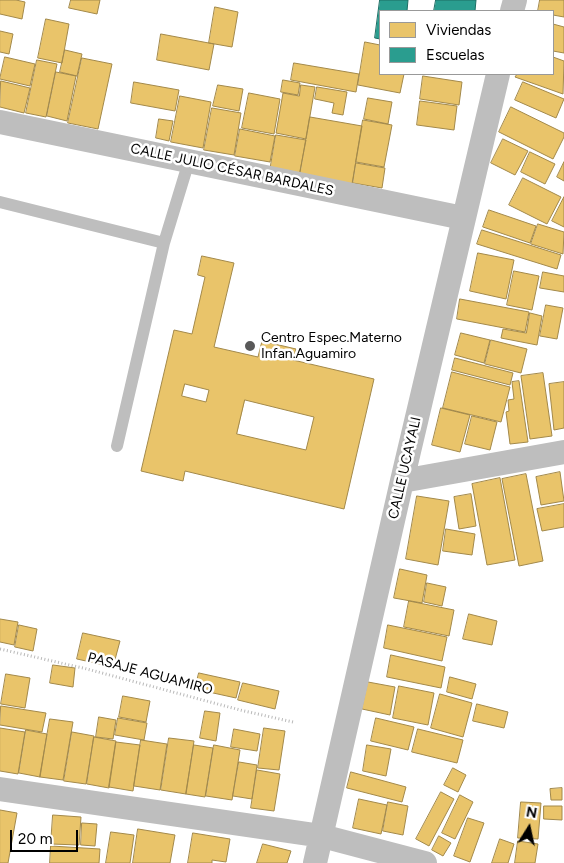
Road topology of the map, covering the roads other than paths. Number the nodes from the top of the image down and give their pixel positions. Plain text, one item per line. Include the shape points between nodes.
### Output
1 (498, 75) edge
2 (0, 122) edge
3 (188, 161) junction
4 (0, 202) edge
5 (463, 218) junction
6 (164, 244) junction
7 (117, 446) dead end
8 (564, 452) edge
9 (402, 481) junction
10 (0, 789) edge
11 (322, 836) junction
12 (316, 863) edge
13 (425, 863) edge

1 - 5 street, CALLE UCAYALI
2 - 3 street, CALLE JULIO CÉSAR BARDALES
3 - 5 street, CALLE JULIO CÉSAR BARDALES
3 - 6 lane
4 - 6 lane
5 - 9 street, CALLE UCAYALI
6 - 7 lane
8 - 9 street
9 - 11 street, CALLE UCAYALI
10 - 11 street
11 - 12 street, CALLE UCAYALI
11 - 13 street

